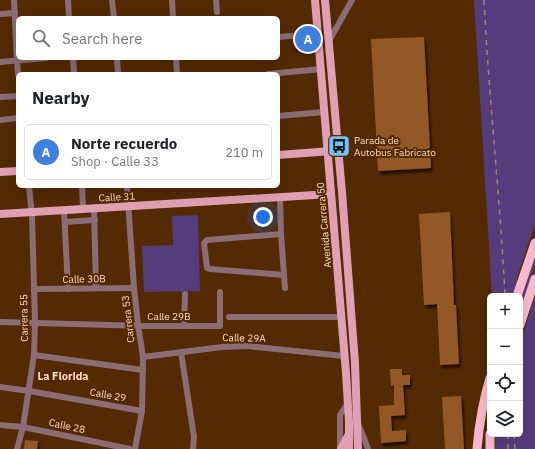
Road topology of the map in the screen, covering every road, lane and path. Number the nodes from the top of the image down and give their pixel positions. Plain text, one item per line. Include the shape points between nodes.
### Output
1 (14, 0) edge
2 (68, 0) edge
3 (112, 0) edge
4 (172, 0) edge
5 (216, 0) edge
6 (316, 0) edge
7 (325, 0) edge
8 (352, 0) edge
9 (217, 12) dead end
10 (14, 13) junction
11 (0, 14) edge
12 (70, 16) edge
13 (114, 16) edge
14 (173, 16) edge
15 (318, 34) junction
16 (280, 37) edge
17 (329, 41) junction
18 (16, 45) edge
19 (27, 60) edge
20 (73, 60) edge
21 (117, 60) edge
22 (176, 60) edge
23 (17, 61) junction
24 (0, 62) edge
25 (321, 69) junction
26 (18, 72) edge
27 (74, 72) edge
28 (118, 72) edge
29 (177, 72) edge
30 (280, 73) edge
31 (16, 96) edge
32 (0, 97) edge
33 (324, 112) junction
34 (280, 116) edge
35 (16, 118) edge
36 (0, 120) edge
37 (338, 150) junction
38 (328, 151) junction
39 (280, 155) edge
40 (16, 171) edge
41 (0, 172) edge
42 (29, 188) edge
43 (82, 188) edge
44 (127, 188) edge
45 (331, 194) junction
46 (280, 197) junction
47 (128, 206) junction
48 (94, 208) junction
49 (83, 209) junction
50 (64, 210) junction
51 (31, 212) junction
52 (0, 214) edge
53 (95, 220) junction
54 (65, 222) junction
55 (281, 234) junction
56 (535, 243) edge
57 (284, 275) junction
58 (535, 279) edge
59 (96, 288) junction
60 (134, 288) junction
61 (285, 288) dead end
62 (34, 289) junction
63 (68, 289) junction
64 (220, 292) dead end
65 (518, 293) edge
66 (185, 294) dead end
67 (523, 315) edge
68 (229, 317) dead end
69 (341, 317) junction
70 (0, 322) edge
71 (35, 322) junction
72 (138, 325) junction
73 (184, 326) junction
74 (181, 352) junction
75 (34, 355) junction
76 (344, 356) junction
77 (143, 357) junction
78 (143, 370) junction
79 (0, 388) edge
80 (487, 388) edge
81 (29, 391) junction
82 (348, 403) junction
83 (142, 411) junction
84 (353, 421) junction
85 (0, 425) edge
86 (23, 427) junction
87 (349, 435) junction
88 (490, 437) edge
89 (17, 449) edge
90 (130, 449) edge
91 (135, 449) edge
92 (193, 449) edge
93 (340, 449) edge
94 (349, 449) edge
95 (358, 449) edge
96 (368, 449) edge
97 (477, 449) edge
98 (490, 449) edge

1 - 10 street
2 - 12 street
3 - 13 street
4 - 14 street
5 - 9 street
6 - 15 main road, Avenida Carrera 50
7 - 17 main road, Avenida Carrera 50
8 - 17 street
10 - 11 street
10 - 18 street
15 - 16 street
15 - 25 main road, Avenida Carrera 50
17 - 37 main road, Avenida Carrera 50
19 - 23 street
20 - 27 street
21 - 28 street
22 - 29 street
23 - 24 street
23 - 26 street
25 - 30 street
25 - 33 main road, Avenida Carrera 50
31 - 32 street
33 - 34 street
33 - 38 main road, Avenida Carrera 50
35 - 36 street
37 - 38 main road
37 - 84 main road, Avenida Carrera 50 via 355,370
38 - 39 main road
38 - 45 main road, Avenida Carrera 50
40 - 41 main road
42 - 51 street, Carrera 55
43 - 49 street
44 - 47 street, Carrera 53
45 - 46 main road, Calle 31
45 - 69 main road, Avenida Carrera 50
46 - 47 main road, Calle 31
46 - 55 street
47 - 48 main road, Calle 31
47 - 60 street, Carrera 53
48 - 49 main road, Calle 31
48 - 53 street
49 - 50 main road, Calle 31
50 - 51 main road, Calle 31
50 - 54 street
51 - 52 main road, Calle 31
51 - 62 street, Carrera 55
53 - 54 street
53 - 59 street
54 - 63 street
55 - 57 street
55 - 57 street via 204,242 207,268
56 - 65 highway
57 - 61 street
58 - 67 highway
59 - 60 street, Calle 30B
59 - 63 street, Calle 30B
60 - 72 street, Carrera 53
62 - 63 street, Calle 30B
62 - 71 street, Carrera 55
64 - 73 street, Calle 29B via 220,326
66 - 73 street
68 - 69 street
69 - 76 main road, Avenida Carrera 50
70 - 71 street, Calle 29B
71 - 72 street, Calle 29B
71 - 75 street, Carrera 55
72 - 73 street, Calle 29B
72 - 77 street, Carrera 53
74 - 76 street, Calle 29A via 247,346
74 - 77 street, Calle 29A
74 - 92 street via 193,432
75 - 78 street
75 - 81 street, Carrera 55
76 - 82 main road, Avenida Carrera 50
77 - 78 street, Carrera 53
78 - 83 street, Carrera 53
79 - 81 street, Calle 29
80 - 97 highway
81 - 83 street, Calle 29
81 - 86 street, Carrera 55
82 - 84 main road, Avenida Carrera 50
82 - 93 street via 340,415
83 - 91 street, Carrera 53
84 - 87 main road, Avenida Carrera 50
84 - 95 main road, Avenida Carrera 50
84 - 96 street
85 - 86 street, Calle 28
86 - 89 street, Carrera 55
86 - 90 street, Calle 28
87 - 93 main road
87 - 94 main road, Avenida Carrera 50
88 - 98 highway

